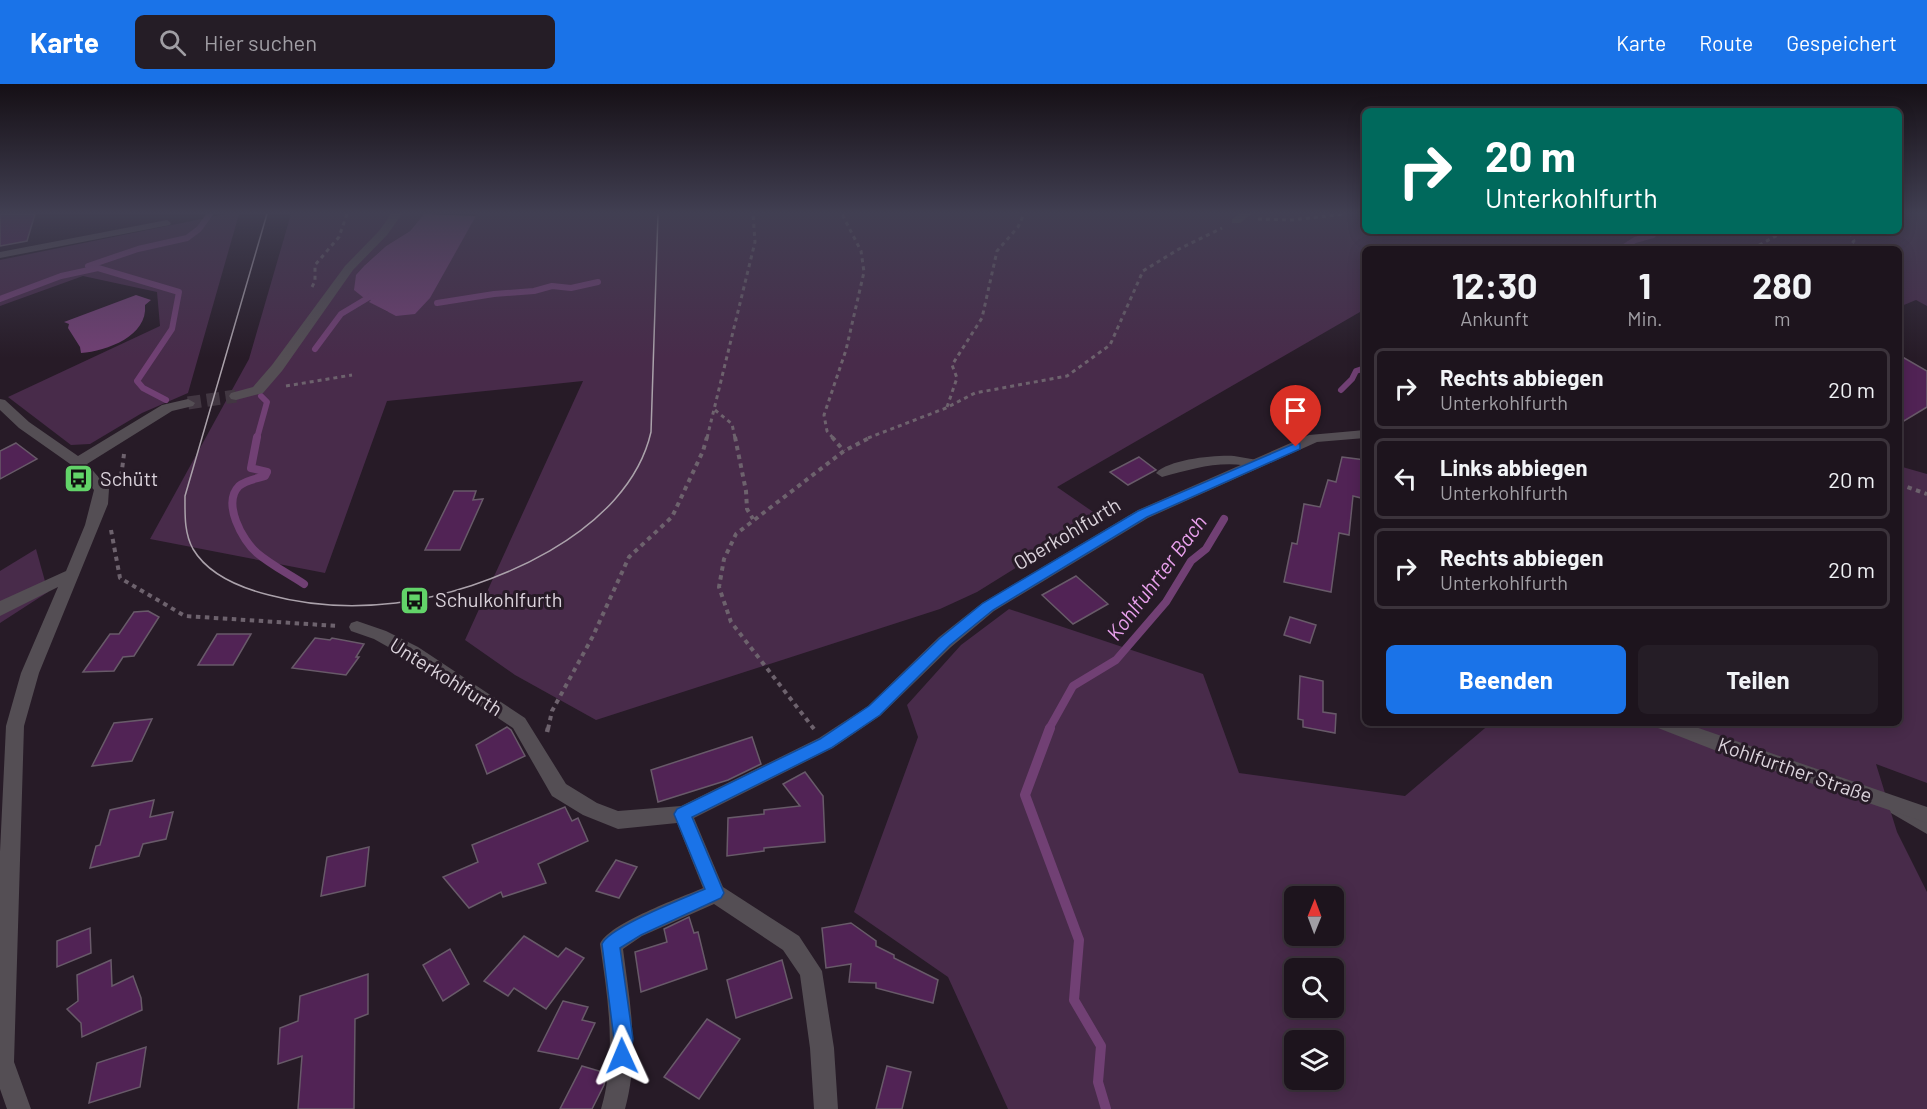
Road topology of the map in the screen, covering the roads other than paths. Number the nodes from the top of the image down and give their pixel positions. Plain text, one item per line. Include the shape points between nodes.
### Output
1 (355, 262) edge
2 (236, 396) tunnel mouth
3 (0, 403) edge
4 (188, 403) tunnel mouth
5 (1362, 434) edge
6 (78, 463) junction
7 (1259, 464) junction
8 (1162, 473) dead end
9 (70, 575) junction
10 (0, 610) edge
11 (357, 627) road end
12 (912, 672) joint
13 (1672, 726) edge
14 (1888, 802) junction
15 (682, 814) junction
16 (1927, 814) edge
17 (1927, 827) edge
18 (715, 893) junction
19 (19, 1109) edge
20 (612, 1109) edge
21 (826, 1109) edge

1 - 2 street via 258,390
3 - 6 street
4 - 6 street via 167,408
5 - 7 street, Oberkohlfurth via 1314,438
6 - 9 street via 102,489 93,525
7 - 8 lane via 1242,459 1204,461
7 - 12 street, Oberkohlfurth via 1133,519 988,607
9 - 10 street
9 - 19 street via 30,673 15,726 2,1062
11 - 15 street, Unterkohlfurth via 412,652 519,723 559,790 590,809 618,820
12 - 15 street, Unterkohlfurth via 874,711 826,743
13 - 14 street, Kohlfurther Straße
14 - 16 street, Kohlfurther Straße
14 - 17 lane
15 - 18 street
18 - 20 street via 611,944 624,1039 620,1089
18 - 21 street via 791,944 811,971

